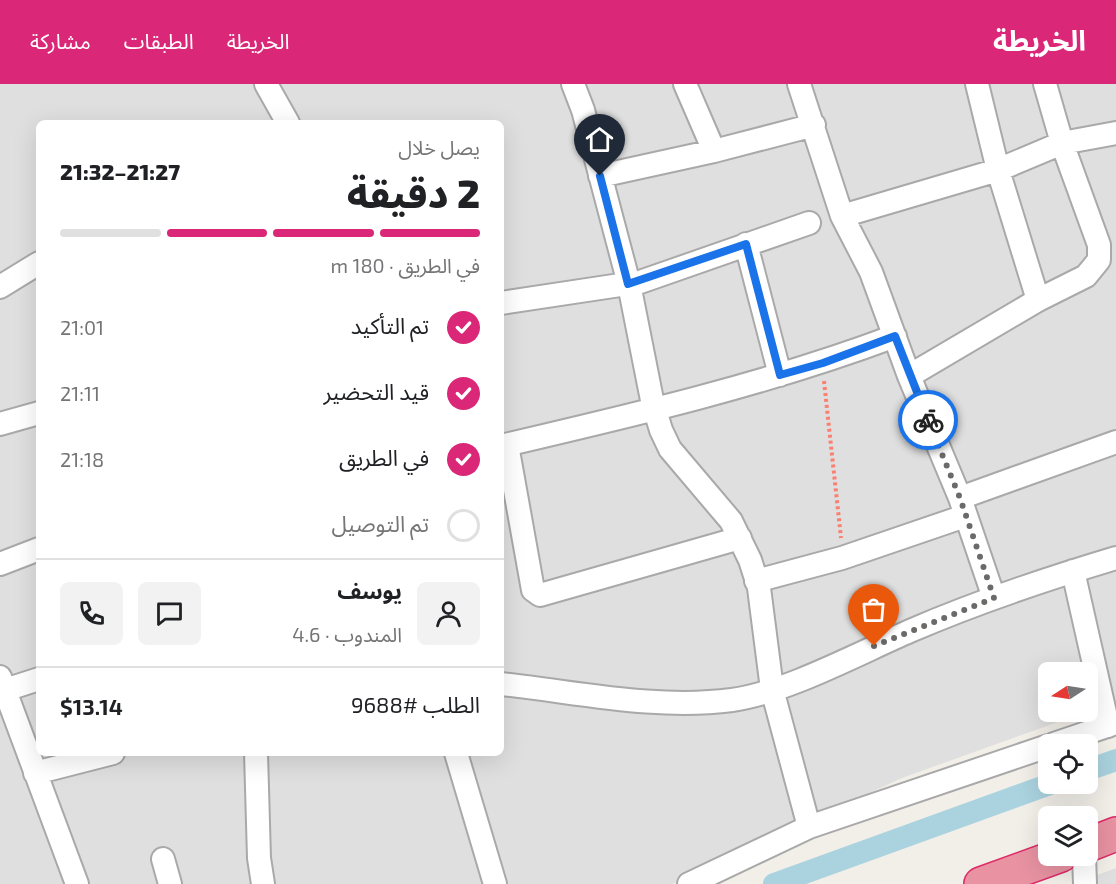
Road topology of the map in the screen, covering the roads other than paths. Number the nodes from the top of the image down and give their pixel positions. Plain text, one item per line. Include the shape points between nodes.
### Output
1 (266, 84) edge
2 (573, 84) edge
3 (685, 84) edge
4 (799, 84) edge
5 (977, 84) edge
6 (1046, 84) edge
7 (286, 120) edge
8 (814, 125) junction
9 (1116, 132) edge
10 (1062, 143) junction
11 (714, 151) junction
12 (998, 170) junction
13 (600, 176) junction
14 (842, 216) junction
15 (809, 223) dead end
16 (746, 244) junction
17 (36, 265) edge
18 (628, 284) junction
19 (0, 287) edge
20 (1038, 300) junction
21 (504, 303) edge
22 (895, 336) junction
23 (780, 375) junction
24 (909, 376) junction
25 (655, 409) junction
26 (36, 413) edge
27 (0, 424) edge
28 (1116, 442) edge
29 (504, 446) edge
30 (962, 507) junction
31 (740, 538) junction
32 (36, 550) edge
33 (1116, 558) edge
34 (0, 564) edge
35 (1073, 571) junction
36 (756, 581) junction
37 (994, 598) junction
38 (36, 679) edge
39 (2, 683) edge
40 (504, 684) edge
41 (772, 689) junction
42 (1112, 724) edge
43 (1083, 734) edge
44 (1038, 749) edge
45 (101, 756) edge
46 (256, 756) edge
47 (457, 756) edge
48 (35, 773) junction
49 (809, 827) junction
50 (1116, 834) edge
51 (1098, 841) edge
52 (163, 859) dead end
53 (1038, 863) edge
54 (1084, 866) edge
55 (76, 884) edge
56 (170, 884) edge
57 (263, 884) edge
58 (495, 884) edge
59 (688, 884) edge
60 (981, 884) edge
61 (1085, 884) edge

1 - 7 street
2 - 13 street
3 - 11 street
4 - 8 street
5 - 12 street
6 - 10 street
8 - 11 street
8 - 14 street
9 - 10 street
10 - 12 street
10 - 20 street via 1099,245 1099,260 1086,276
11 - 13 street
12 - 14 street
12 - 20 street
13 - 18 street
14 - 22 street via 871,272
15 - 16 street
16 - 18 street
16 - 23 street
17 - 19 street
18 - 21 street
18 - 25 street
20 - 24 street
22 - 23 street
22 - 24 street
23 - 25 street
24 - 30 street
25 - 29 street
25 - 31 street via 670,449 732,521
26 - 27 street
28 - 30 street
29 - 31 street via 533,590 540,596
30 - 36 street via 842,558
30 - 37 street
31 - 36 street
32 - 34 street
33 - 35 street
35 - 37 street
35 - 42 street
36 - 41 street
37 - 41 street
38 - 39 street
39 - 48 street
40 - 41 street via 634,701 733,700
41 - 49 street
42 - 43 street
44 - 49 street
45 - 48 street
46 - 57 street
47 - 58 street
48 - 55 street
49 - 59 street
50 - 51 highway
52 - 56 street
53 - 60 highway
54 - 61 street

